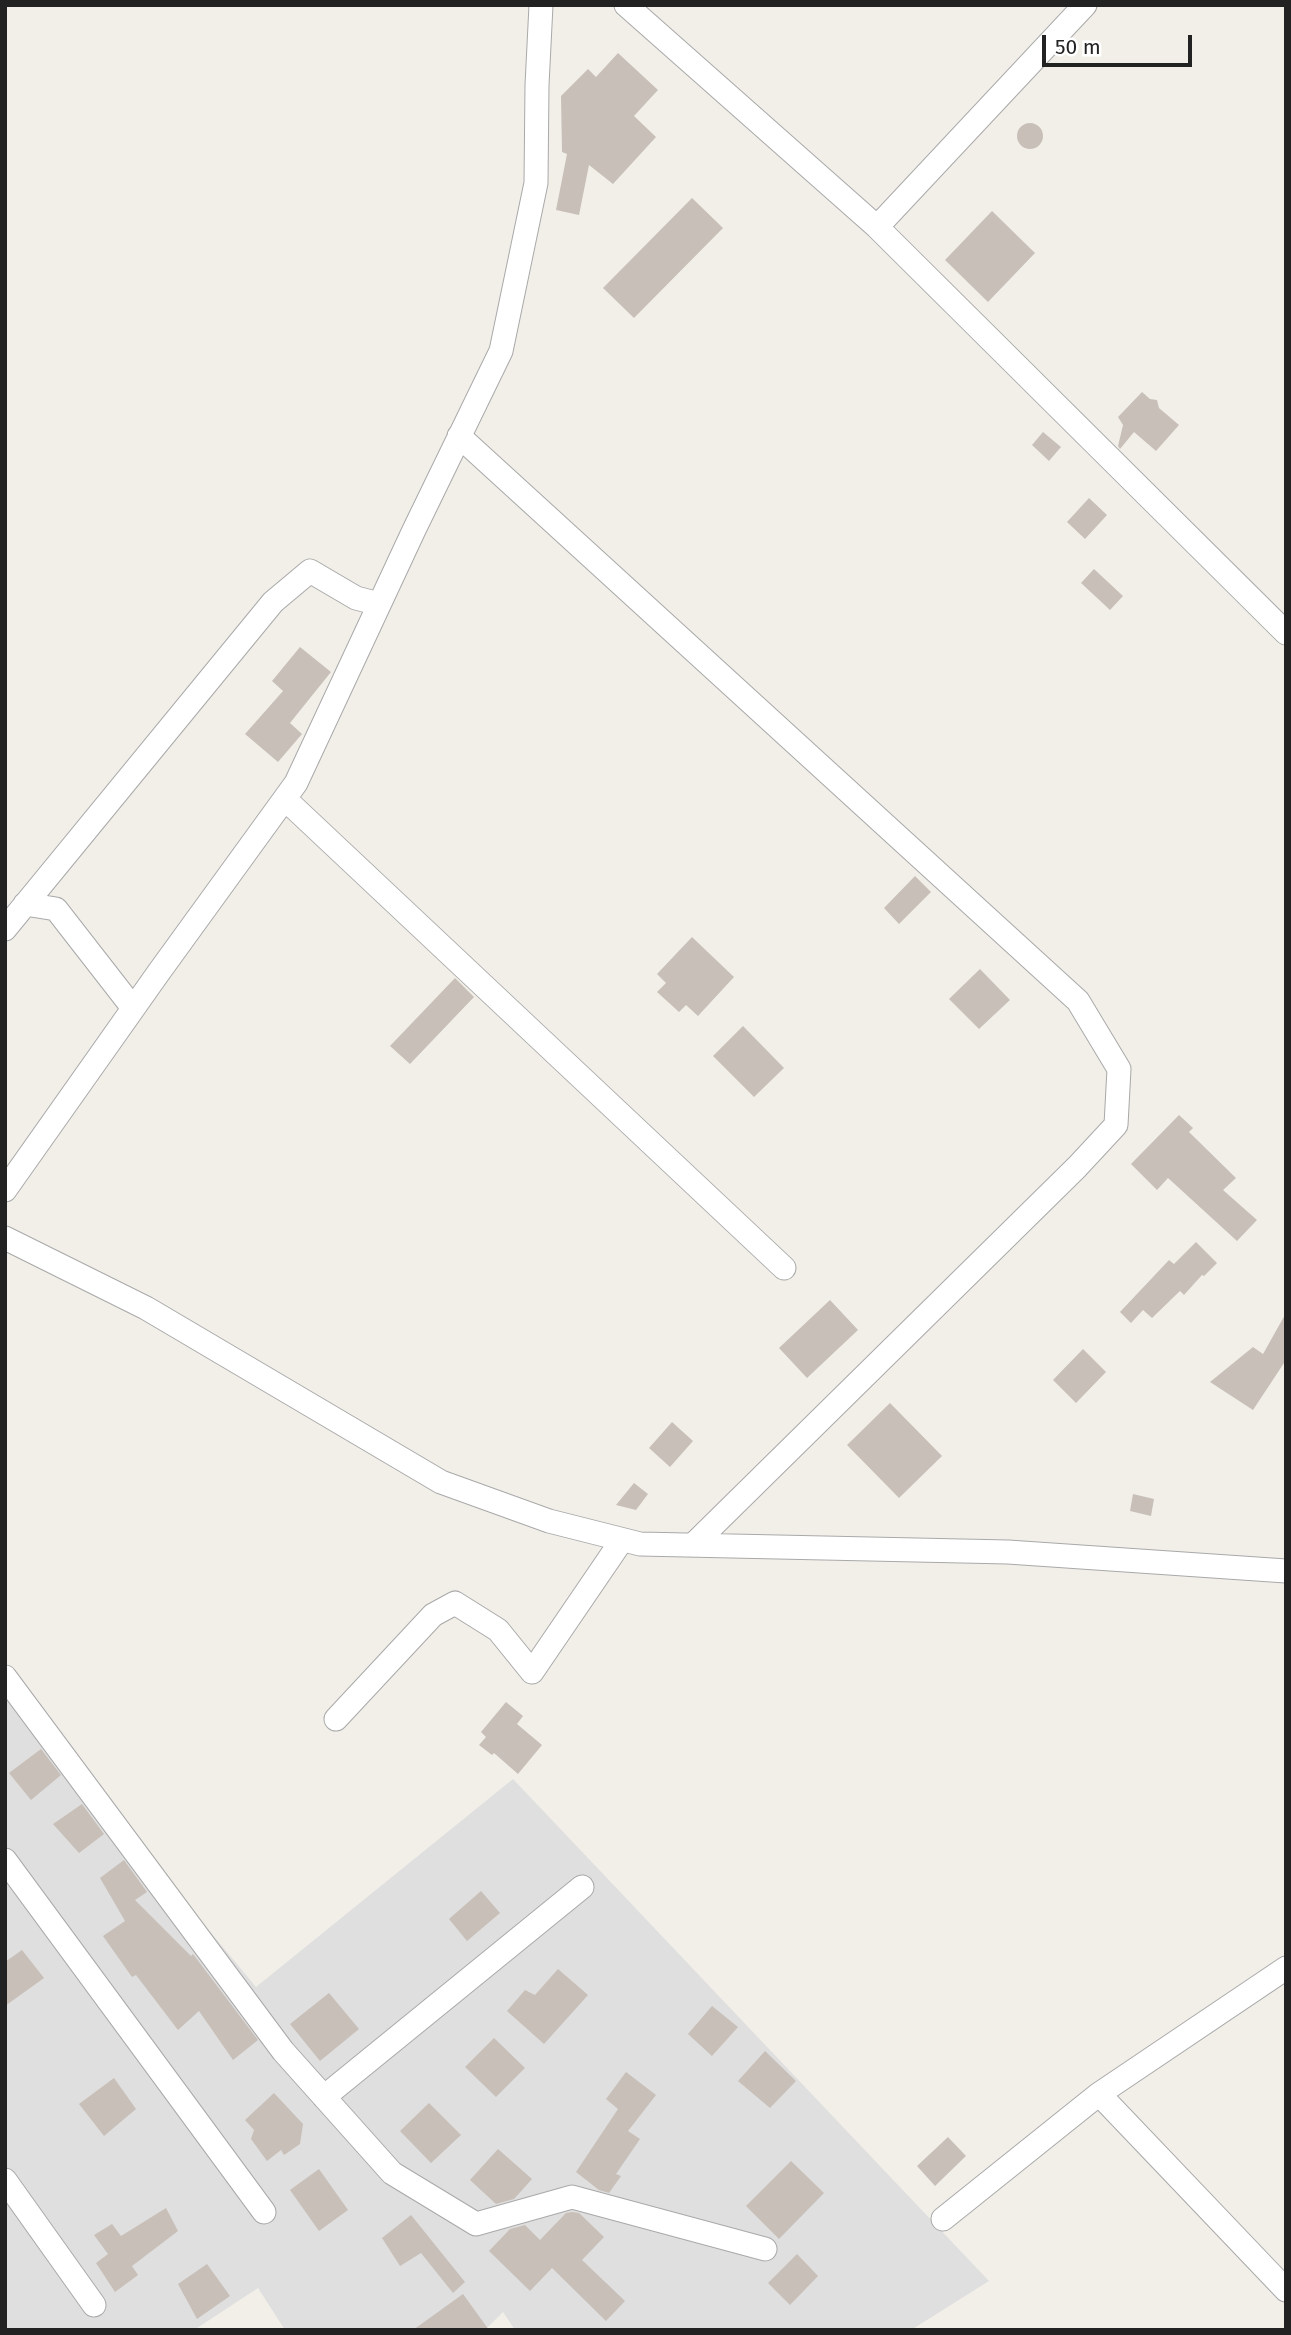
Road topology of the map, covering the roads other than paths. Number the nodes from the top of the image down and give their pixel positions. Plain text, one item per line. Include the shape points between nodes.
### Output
1 (541, 5) edge
2 (626, 5) edge
3 (1085, 5) edge
4 (877, 227) junction
5 (459, 436) junction
6 (379, 604) junction
7 (1286, 633) edge
8 (285, 799) junction
9 (25, 904) junction
10 (5, 929) edge
11 (133, 1008) junction
12 (5, 1190) edge
13 (5, 1238) edge
14 (784, 1268) dead end
15 (622, 1540) junction
16 (693, 1545) junction
17 (1286, 1571) edge
18 (5, 1677) edge
19 (336, 1719) dead end
20 (5, 1860) edge
21 (582, 1887) dead end
22 (1286, 1968) edge
23 (1099, 2094) junction
24 (324, 2097) junction
25 (5, 2180) edge
26 (264, 2211) dead end
27 (943, 2218) dead end
28 (765, 2249) dead end
29 (1286, 2290) edge
30 (94, 2305) dead end

1 - 5 street via 536,183 501,351
2 - 4 street
3 - 4 street
4 - 7 street
5 - 6 street
5 - 16 street via 1079,1001 1119,1069 1116,1125
6 - 8 street
6 - 9 street via 356,598 310,571 273,602
8 - 11 street
8 - 14 street
9 - 10 street
9 - 11 street via 56,909
11 - 12 street
13 - 15 street via 146,1308 441,1482 549,1521
15 - 16 street
15 - 19 street via 532,1672 498,1630 455,1603 433,1615
16 - 17 street via 1009,1552
18 - 24 street via 283,2050
20 - 26 street
21 - 24 street
22 - 23 street
23 - 27 street
23 - 29 street
24 - 28 street via 392,2173 476,2224 572,2197
25 - 30 street

